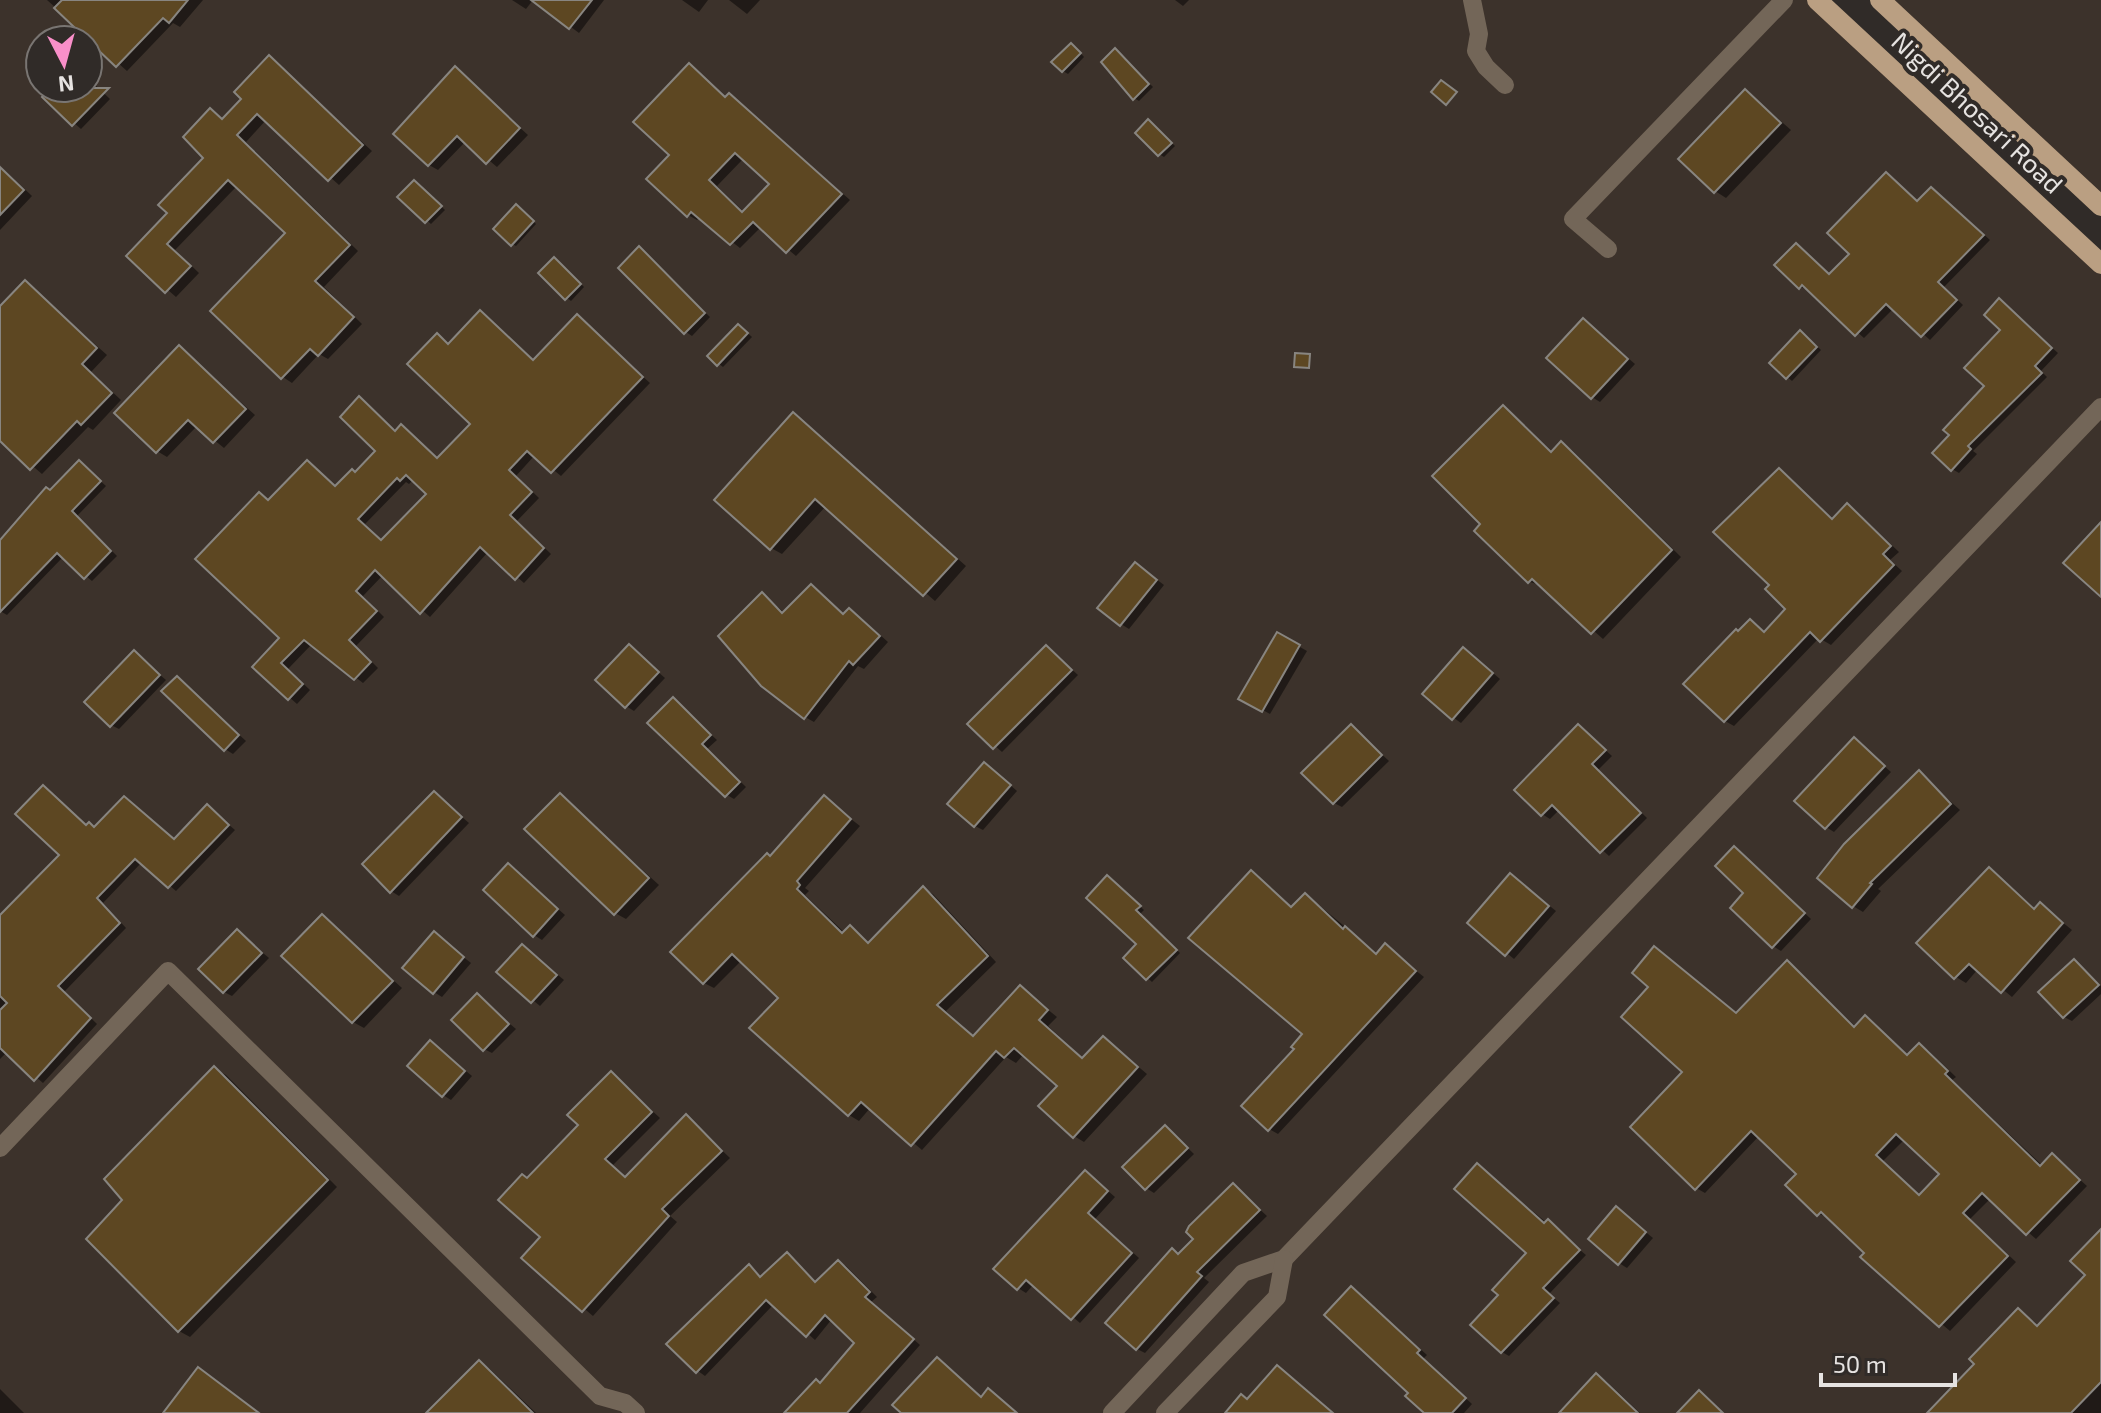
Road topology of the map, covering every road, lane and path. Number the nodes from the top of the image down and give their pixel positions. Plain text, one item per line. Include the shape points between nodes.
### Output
1 (1472, 0) edge
2 (1784, 0) edge
3 (1817, 0) edge
4 (1880, 0) edge
5 (1505, 85) dead end
6 (2101, 206) edge
7 (1608, 249) dead end
8 (2101, 264) edge
9 (2101, 407) edge
10 (0, 1148) edge
11 (1284, 1259) junction
12 (601, 1405) edge
13 (636, 1413) edge
14 (1112, 1413) edge
15 (1165, 1413) edge

1 - 5 street via 1479,34 1476,51
2 - 7 street via 1573,219
3 - 8 main road, Nigdi Bhosari Road
4 - 6 main road, Nigdi Bhosari Road
9 - 11 street
10 - 12 street via 168,971
11 - 14 street via 1243,1273
11 - 15 street via 1277,1297
12 - 13 street via 625,1403

